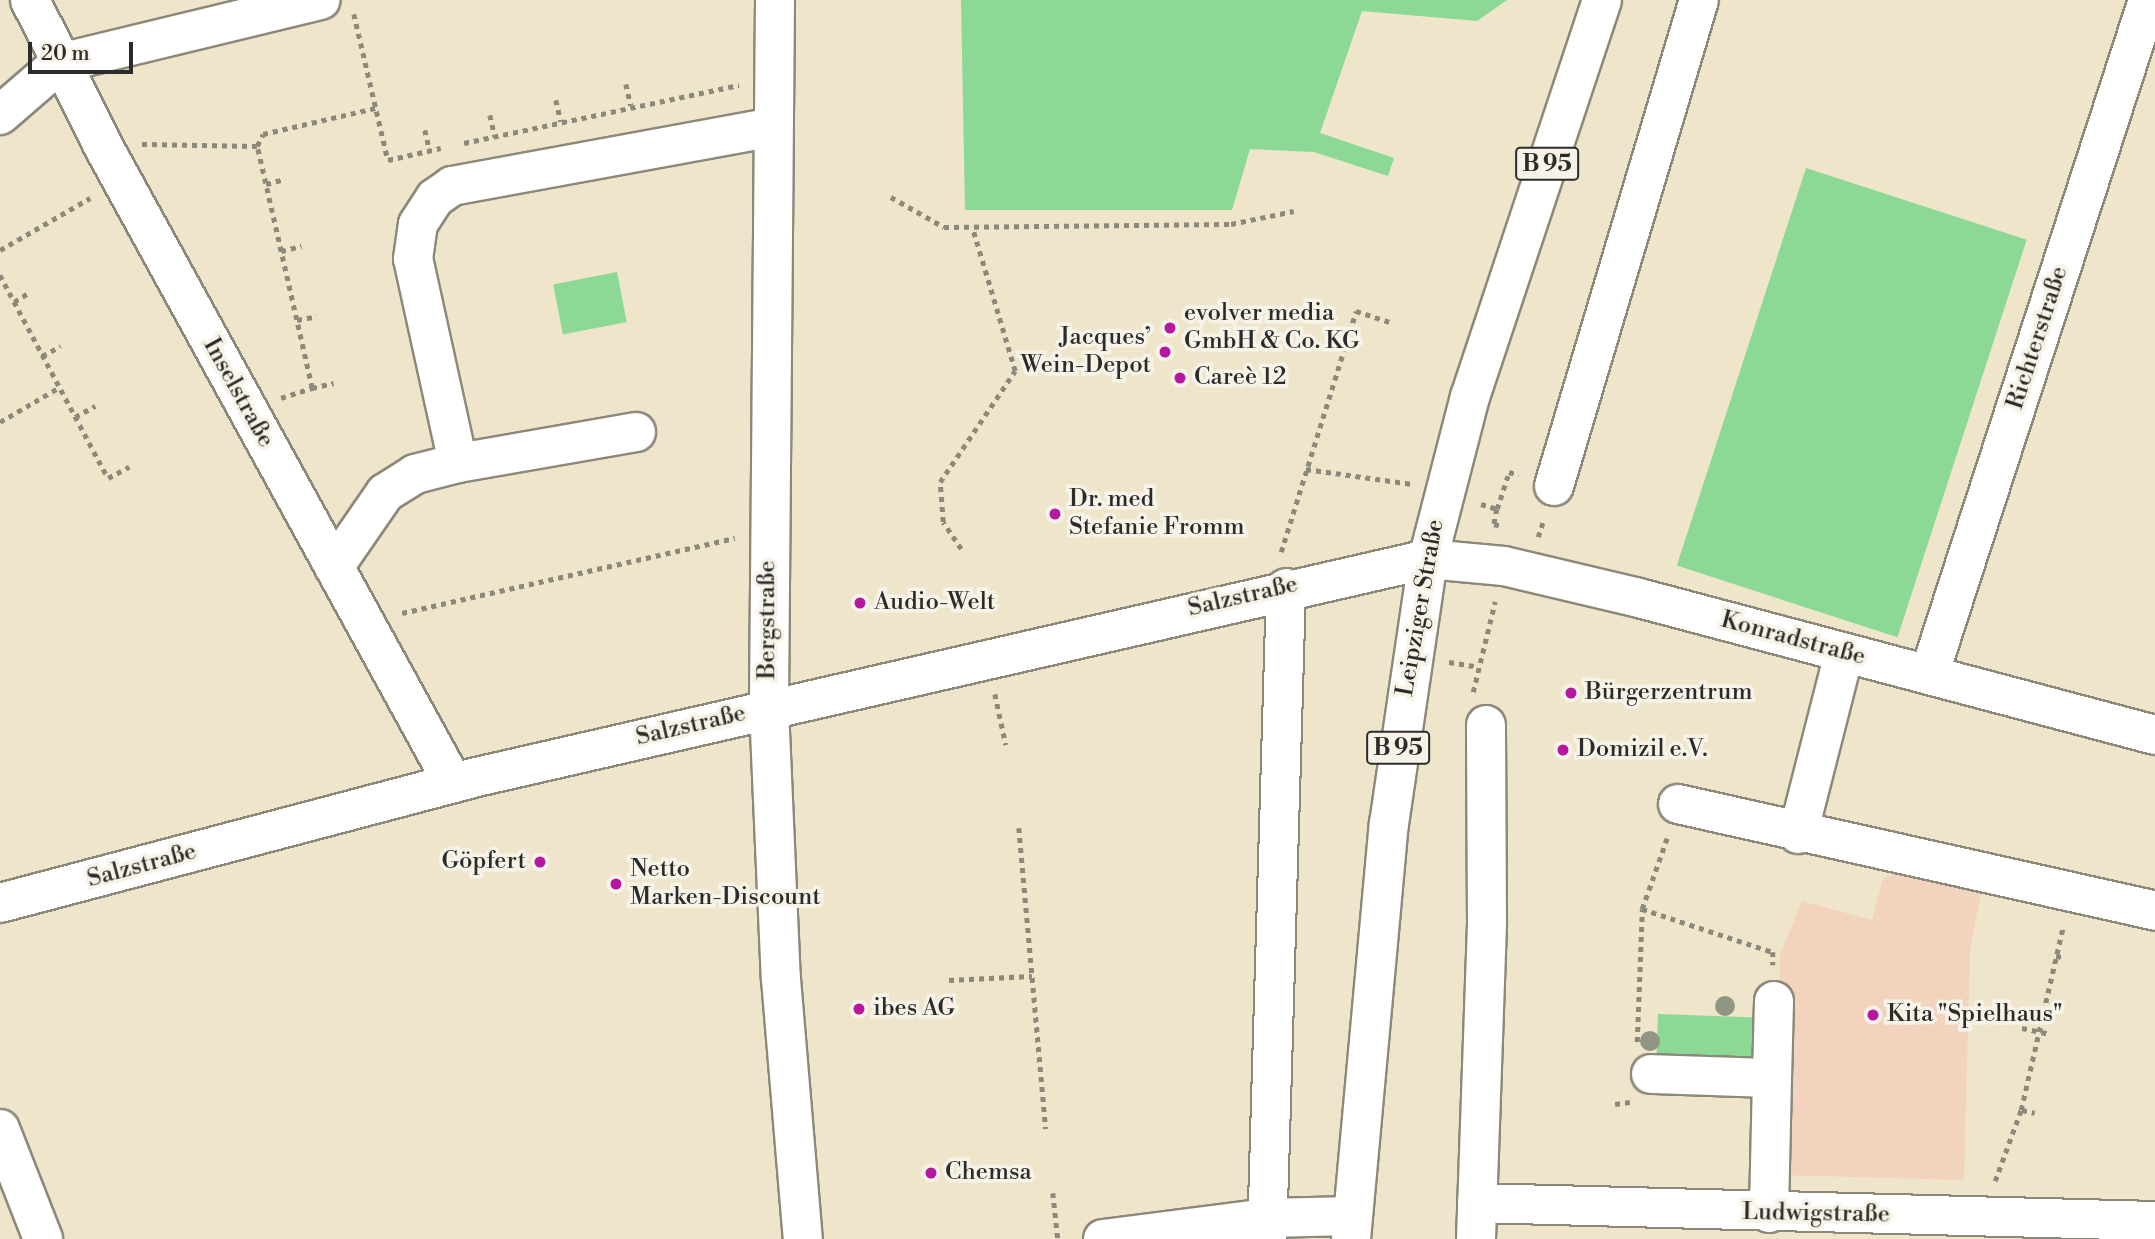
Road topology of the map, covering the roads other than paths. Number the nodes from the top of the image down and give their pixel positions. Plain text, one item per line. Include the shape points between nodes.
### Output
1 (30, 0) edge
2 (321, 0) edge
3 (775, 0) edge
4 (1602, 0) edge
5 (1699, 0) edge
6 (2148, 0) edge
7 (60, 62) junction
8 (0, 115) edge
9 (773, 127) junction
10 (636, 432) dead end
11 (458, 463) junction
12 (1554, 486) dead end
13 (1428, 559) junction
14 (334, 567) junction
15 (1286, 587) junction
16 (1844, 653) junction
17 (1929, 675) junction
18 (769, 708) junction
19 (1486, 725) dead end
20 (2155, 735) edge
21 (453, 783) junction
22 (1678, 804) road end
23 (1798, 834) junction
24 (0, 903) edge
25 (2155, 911) edge
26 (1774, 1001) road end
27 (1644, 1064) road end
28 (1772, 1077) junction
29 (0, 1129) edge
30 (1769, 1213) junction
31 (1476, 1221) edge
32 (2155, 1221) edge
33 (1625, 1225) edge
34 (1988, 1225) edge
35 (1352, 1227) edge
36 (1267, 1228) edge
37 (43, 1239) edge
38 (803, 1239) edge
39 (1103, 1239) edge

1 - 7 street, Inselstraße
2 - 7 street
3 - 9 street, Bergstraße
4 - 13 street, Leipziger Straße / B 95 via 1442,494
5 - 12 street
6 - 17 street, Richterstraße
7 - 8 street
7 - 14 street, Inselstraße
9 - 11 street via 453,186 435,198 418,224 413,260
9 - 18 street, Bergstraße
10 - 11 street
11 - 14 street via 415,474 386,493
13 - 15 street, Salzstraße
13 - 16 street, Konradstraße via 1504,566
13 - 35 street, Leipziger Straße / B 95 via 1389,824
14 - 21 street, Inselstraße
15 - 18 street, Salzstraße
15 - 36 street
16 - 17 street, Konradstraße
16 - 23 street
17 - 20 street, Konradstraße
18 - 21 street, Salzstraße
18 - 38 street, Bergstraße via 780,979
19 - 31 street via 1487,922
21 - 24 street, Salzstraße
22 - 23 street
23 - 25 street
26 - 28 street
27 - 28 street
28 - 30 street
29 - 37 street
30 - 33 street, Ludwigstraße
30 - 34 street, Ludwigstraße
31 - 33 street, Ludwigstraße
32 - 34 street, Ludwigstraße
35 - 36 street
36 - 39 street

